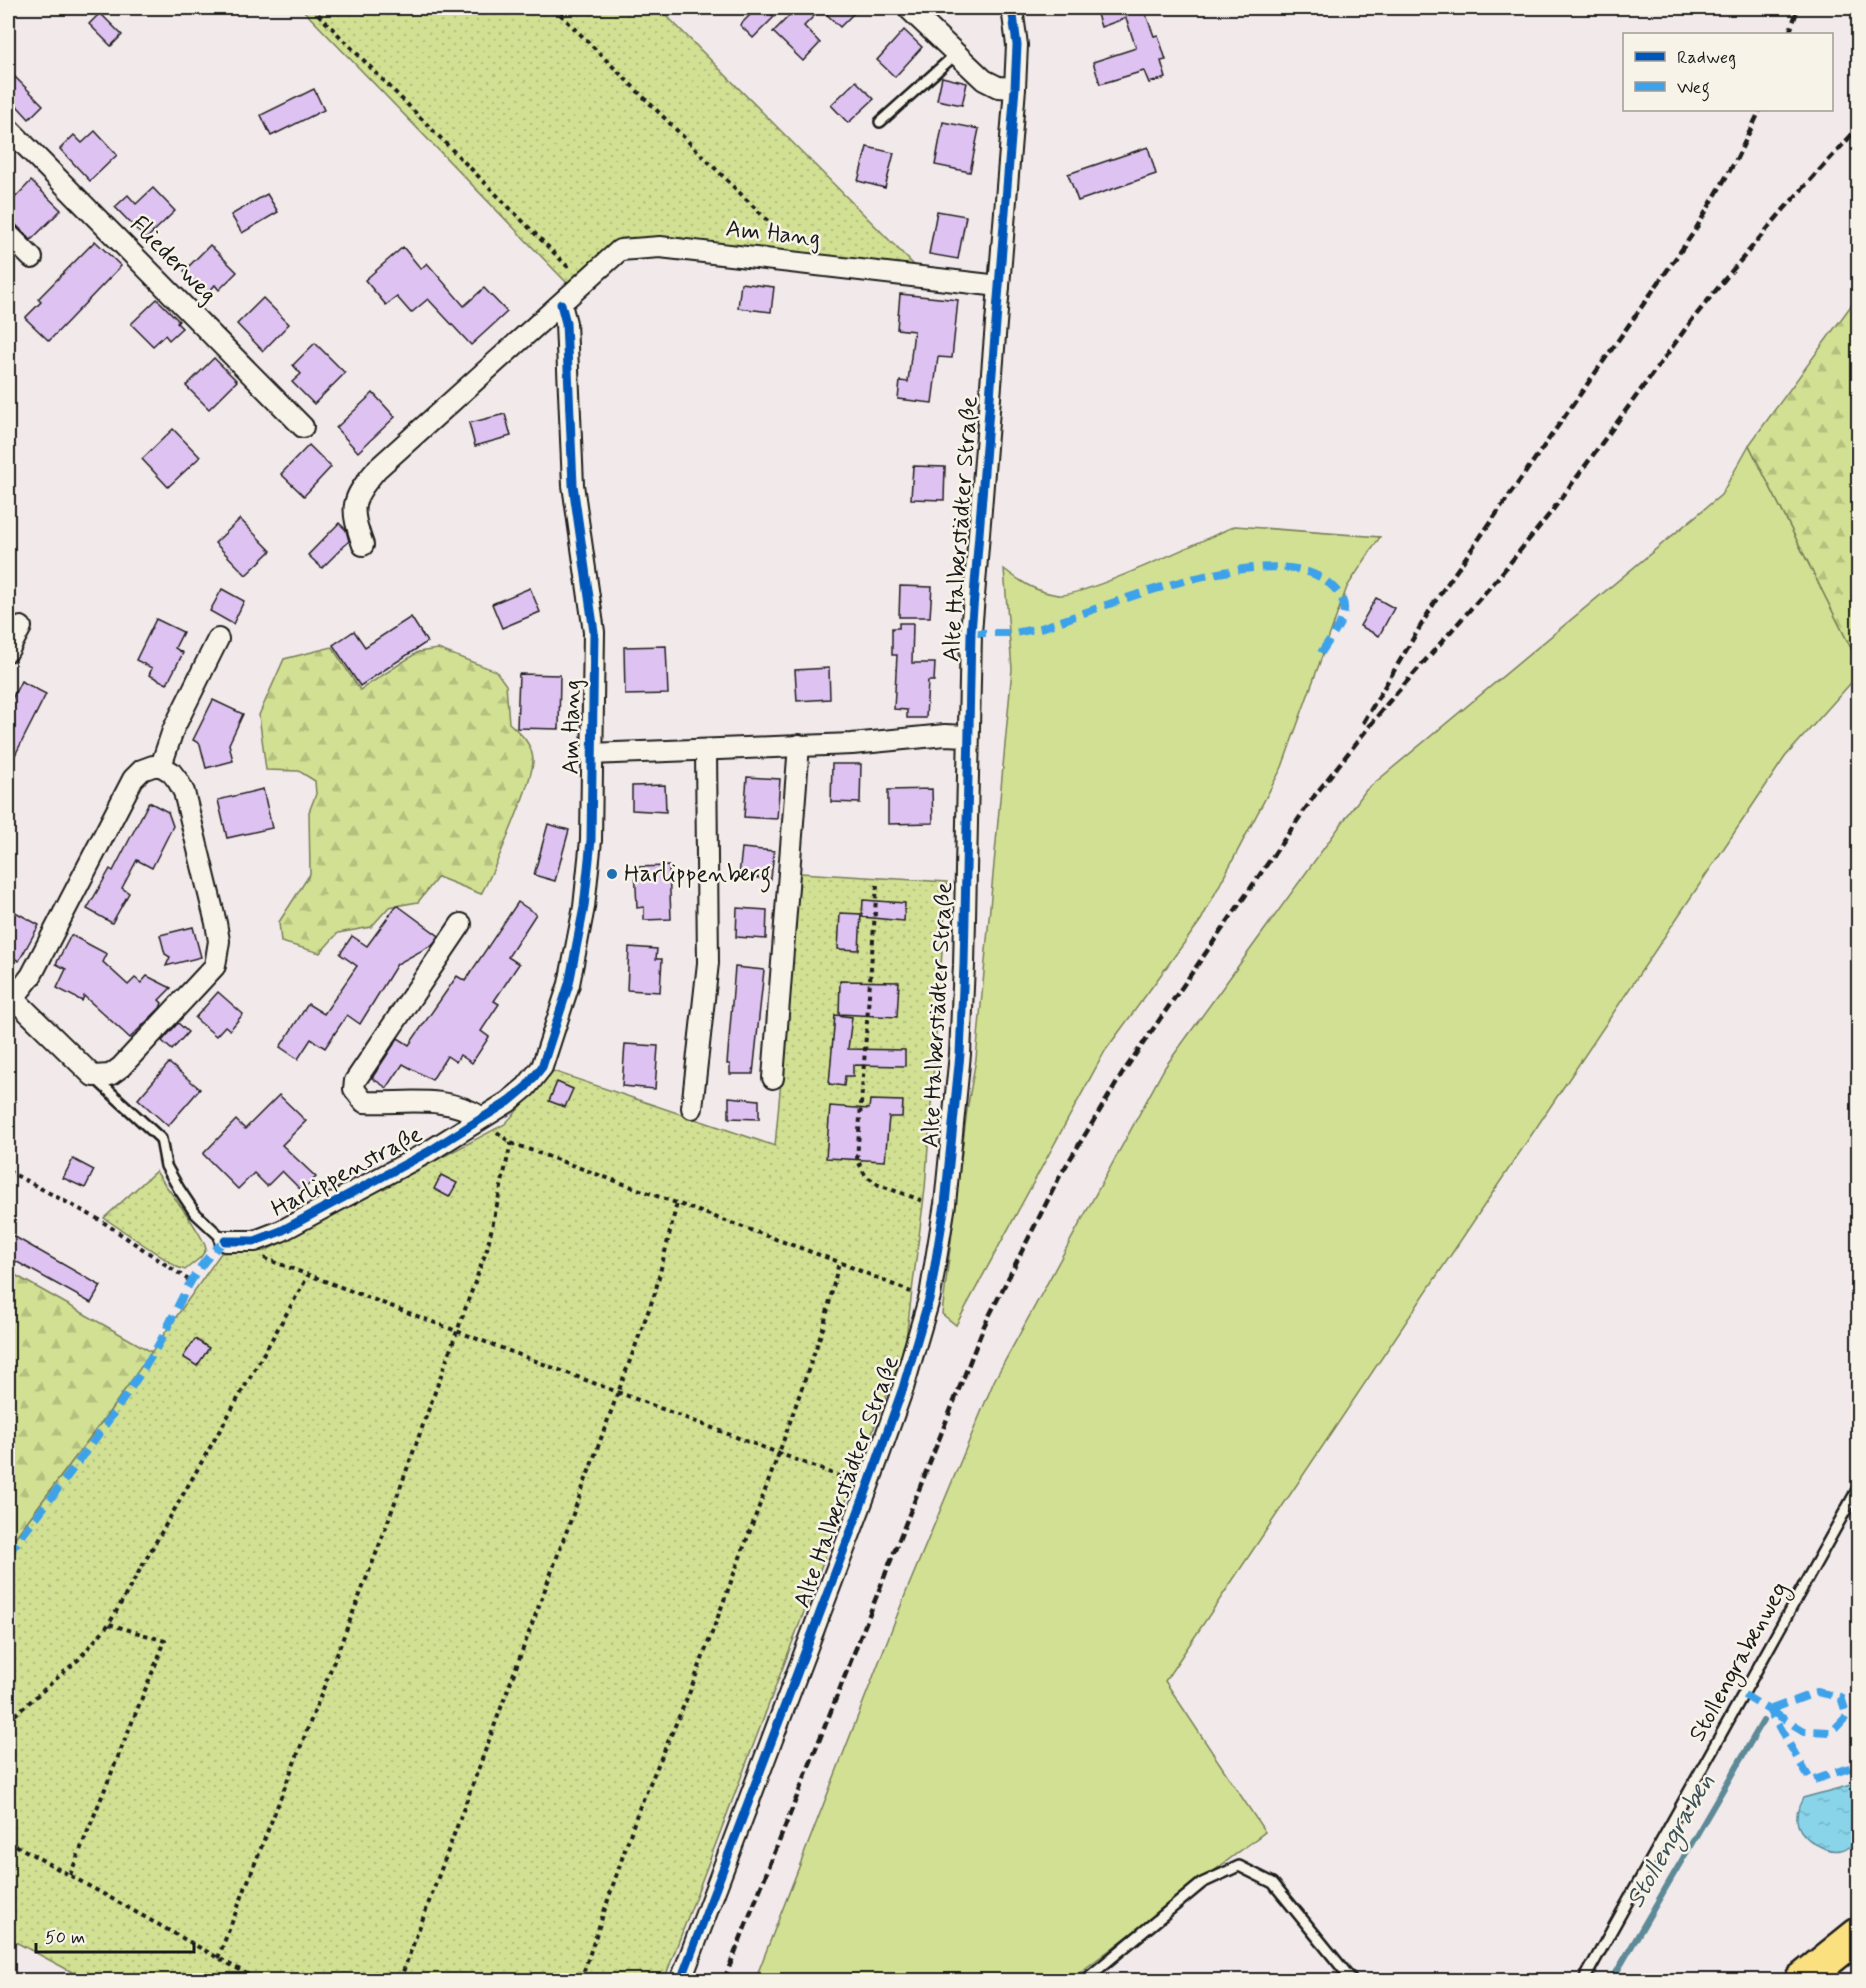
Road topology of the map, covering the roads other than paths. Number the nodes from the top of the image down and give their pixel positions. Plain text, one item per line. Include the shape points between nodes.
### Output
1 (908, 8) edge
2 (1012, 8) edge
3 (956, 54) junction
4 (1015, 88) junction
5 (880, 122) dead end
6 (8, 128) edge
7 (8, 234) edge
8 (32, 258) dead end
9 (999, 286) junction
10 (561, 304) junction
11 (303, 427) dead end
12 (363, 546) dead end
13 (21, 627) dead end
14 (218, 639) dead end
15 (8, 651) edge
16 (967, 736) junction
17 (799, 745) junction
18 (706, 751) junction
19 (591, 754) junction
20 (161, 766) junction
21 (461, 924) dead end
22 (10, 996) edge
23 (93, 1076) junction
24 (773, 1078) dead end
25 (692, 1108) dead end
26 (481, 1117) junction
27 (225, 1241) joint
28 (1858, 1488) edge
29 (1858, 1935) edge
30 (681, 1980) edge
31 (1085, 1980) edge
32 (1352, 1980) edge
33 (1584, 1980) edge
34 (1802, 1980) edge

1 - 3 street
2 - 4 street, Alte Halberstädter Straße via 1017,45
3 - 4 street via 984,80 998,87
3 - 5 lane
4 - 9 street, Alte Halberstädter Straße
6 - 11 street, Fliederweg
7 - 8 street
9 - 10 street, Am Hang via 633,247 620,250
9 - 16 street, Alte Halberstädter Straße via 971,633
10 - 12 street, Am Hang via 376,469 362,486 354,502 353,517
10 - 19 street, Am Hang via 566,323 573,485 594,632
13 - 15 street
14 - 20 street via 172,730
16 - 17 street, Am Hang
16 - 30 street, Alte Halberstädter Straße via 960,1054 945,1204 930,1296 918,1344 868,1486
17 - 18 street, Am Hang
17 - 24 street
18 - 19 street, Am Hang
18 - 25 street via 708,963
19 - 26 street, Am Hang via 591,840 584,907 569,984 542,1067 526,1088
20 - 22 street via 142,770 133,779 31,976
20 - 23 street via 171,772 184,792 216,923 219,954 215,966 131,1058 110,1075
21 - 26 street via 355,1081 354,1089 364,1102 446,1103
22 - 23 street
23 - 27 lane via 161,1139 166,1166 179,1189 195,1213
26 - 27 street, Harlippenstraße via 428,1152 281,1231 255,1241
28 - 33 lane, Stollengrabenweg
29 - 34 highway
31 - 32 lane via 1202,1883 1239,1866 1273,1883

